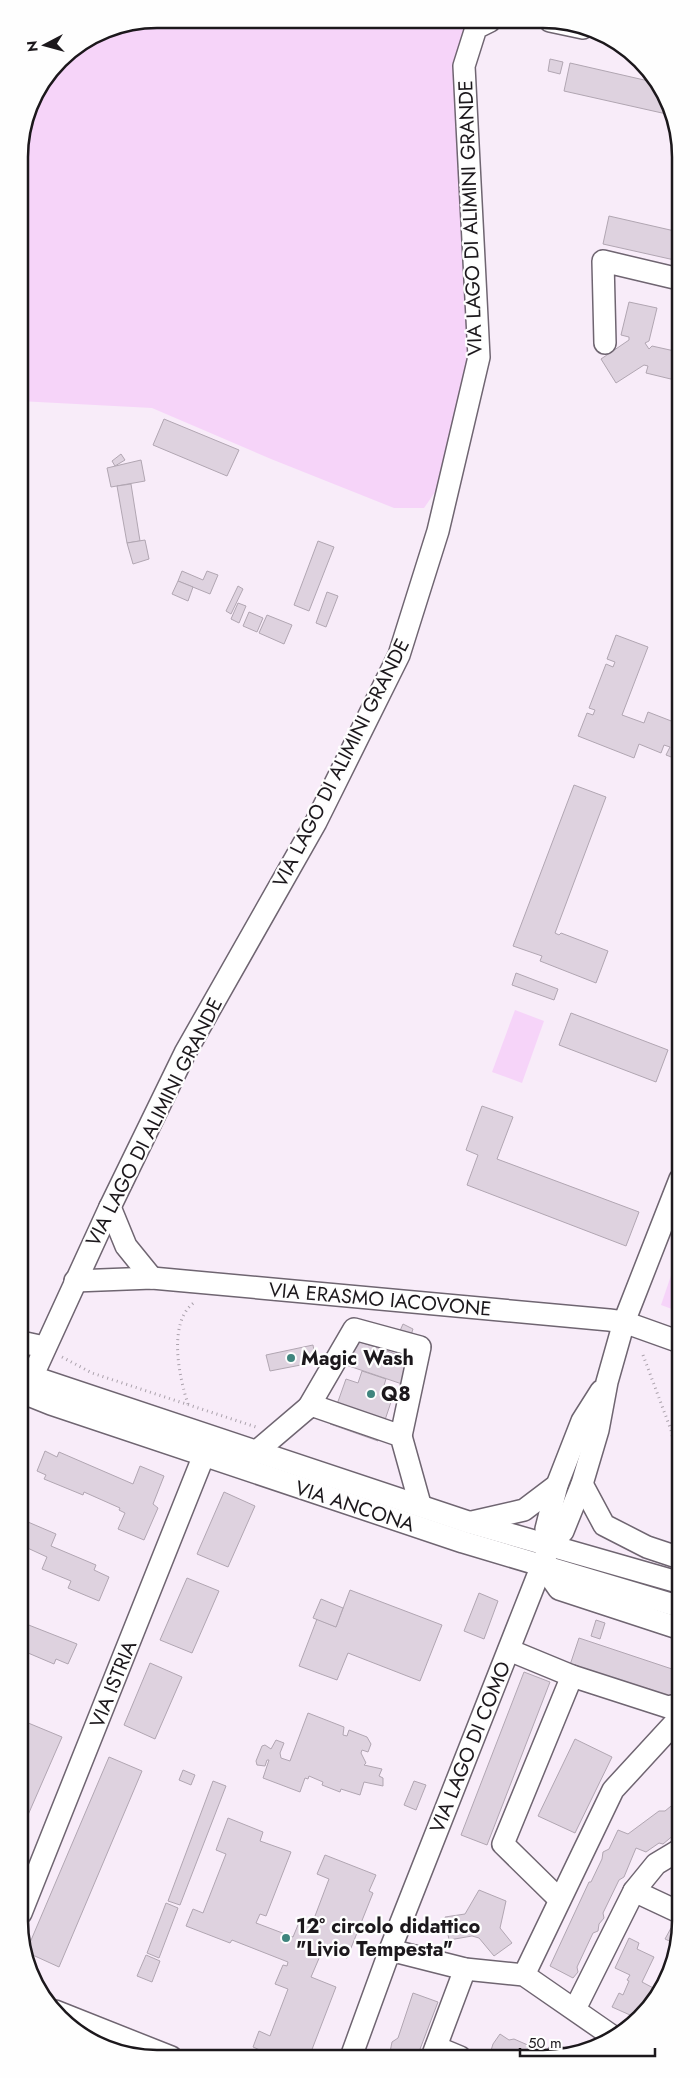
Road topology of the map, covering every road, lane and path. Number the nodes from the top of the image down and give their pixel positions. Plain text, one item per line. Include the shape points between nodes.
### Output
1 (476, 28) edge
2 (672, 277) edge
3 (605, 343) dead end
4 (672, 1199) edge
5 (110, 1207) junction
6 (152, 1278) junction
7 (75, 1281) junction
8 (197, 1300) dead end
9 (624, 1322) junction
10 (672, 1339) edge
11 (28, 1344) edge
12 (44, 1347) junction
13 (643, 1355) dead end
14 (28, 1374) edge
15 (28, 1382) edge
16 (607, 1382) junction
17 (28, 1384) edge
18 (51, 1404) junction
19 (188, 1405) junction
20 (308, 1408) junction
21 (28, 1409) edge
22 (672, 1430) edge
23 (277, 1434) junction
24 (401, 1436) junction
25 (257, 1451) junction
26 (204, 1455) junction
27 (582, 1484) junction
28 (557, 1485) junction
29 (420, 1504) junction
30 (471, 1522) junction
31 (550, 1545) junction
32 (672, 1555) edge
33 (542, 1565) junction
34 (672, 1581) edge
35 (672, 1605) edge
36 (672, 1626) edge
37 (509, 1650) junction
38 (572, 1676) junction
39 (672, 1706) edge
40 (672, 1726) edge
41 (672, 1854) edge
42 (634, 1891) junction
43 (28, 1895) edge
44 (559, 1899) junction
45 (672, 1909) edge
46 (390, 1950) junction
47 (465, 1969) junction
48 (524, 1975) junction
49 (575, 2009) junction
50 (70, 2017) edge
51 (608, 2033) edge
52 (152, 2050) edge
53 (354, 2050) edge
54 (435, 2050) edge

1 - 5 street, VIA LAGO DI ALIMINI GRANDE via 464,66 479,357 438,531 399,655 316,822 185,1053
2 - 3 street via 603,261
4 - 9 street, VIA LAGO DI COMO
5 - 6 street via 126,1246
5 - 7 street, VIA LAGO DI ALIMINI GRANDE
6 - 7 street, VIA ERASMO IACOVONE
6 - 9 street, VIA ERASMO IACOVONE
7 - 12 street, VIA LAGO DI ALIMINI GRANDE
8 - 19 path via 187,1307 182,1317 178,1340 181,1383
9 - 10 street, VIA ERASMO IACOVONE
9 - 16 street, VIA LAGO DI COMO
11 - 12 street
12 - 14 street, VIA LAGO DI ALIMINI GRANDE
12 - 19 path via 92,1373
13 - 22 path
15 - 25 street, VIA ANCONA
16 - 27 street, VIA LAGO DI COMO via 598,1430
16 - 28 street, VIA LAGO DI COMO via 582,1421
17 - 18 street, VIA ANCONA
18 - 21 street
18 - 26 street, VIA ANCONA
19 - 23 path
20 - 23 street
20 - 24 street via 311,1406
20 - 24 street via 354,1329 420,1347
23 - 25 street
24 - 29 street
25 - 29 street, VIA ANCONA
26 - 33 street, VIA ANCONA via 463,1542
26 - 43 street, VIA ISTRIA
27 - 31 street, VIA LAGO DI COMO via 563,1531
27 - 32 street via 604,1525 647,1547
28 - 30 street via 524,1510
28 - 31 street, VIA LAGO DI COMO via 546,1530
29 - 30 street, VIA ANCONA
30 - 31 street, VIA ANCONA
31 - 33 street, VIA LAGO DI COMO
31 - 34 street, VIA ANCONA
33 - 35 street, VIA ANCONA
33 - 36 street via 559,1589
33 - 37 street, VIA LAGO DI COMO
37 - 38 street
37 - 46 street, VIA LAGO DI COMO
38 - 39 street
38 - 44 street via 503,1844
40 - 44 street via 613,1790
41 - 42 street via 656,1864
42 - 45 street
42 - 49 street
44 - 48 street
46 - 47 street
46 - 53 street, VIA LAGO DI COMO
47 - 48 street
47 - 54 street
48 - 49 street
49 - 51 street
50 - 52 street

